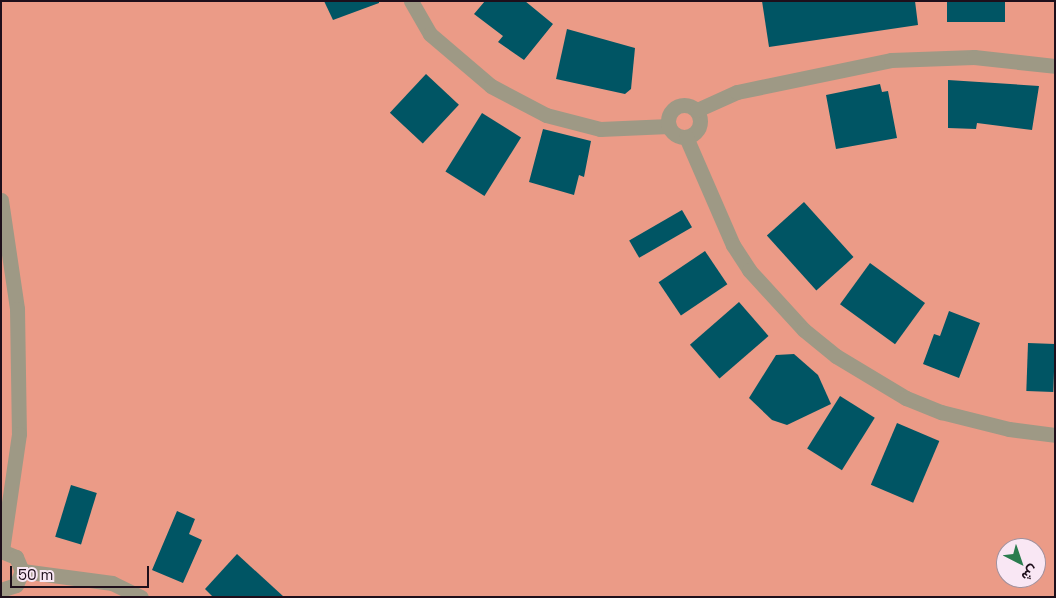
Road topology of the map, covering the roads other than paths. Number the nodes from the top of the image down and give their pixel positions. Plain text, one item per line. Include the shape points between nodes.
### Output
1 (411, 1) edge
2 (1055, 66) edge
3 (697, 110) junction
4 (668, 126) junction
5 (686, 137) junction
6 (1, 200) edge
7 (1055, 435) edge
8 (2, 551) edge
9 (22, 571) junction
10 (1, 590) edge
11 (141, 597) edge

1 - 4 street via 430,34 491,86 546,116 600,130
2 - 3 street via 974,57 892,60 737,92
3 - 4 street via 688,104 676,106 669,114
3 - 5 street via 699,127
4 - 5 street via 675,134
5 - 7 street via 725,228 749,270 804,330 836,356 906,398 941,412 1009,429
6 - 8 street via 17,309 19,434
8 - 9 street via 16,557
9 - 10 street via 16,585
9 - 11 street via 112,583

